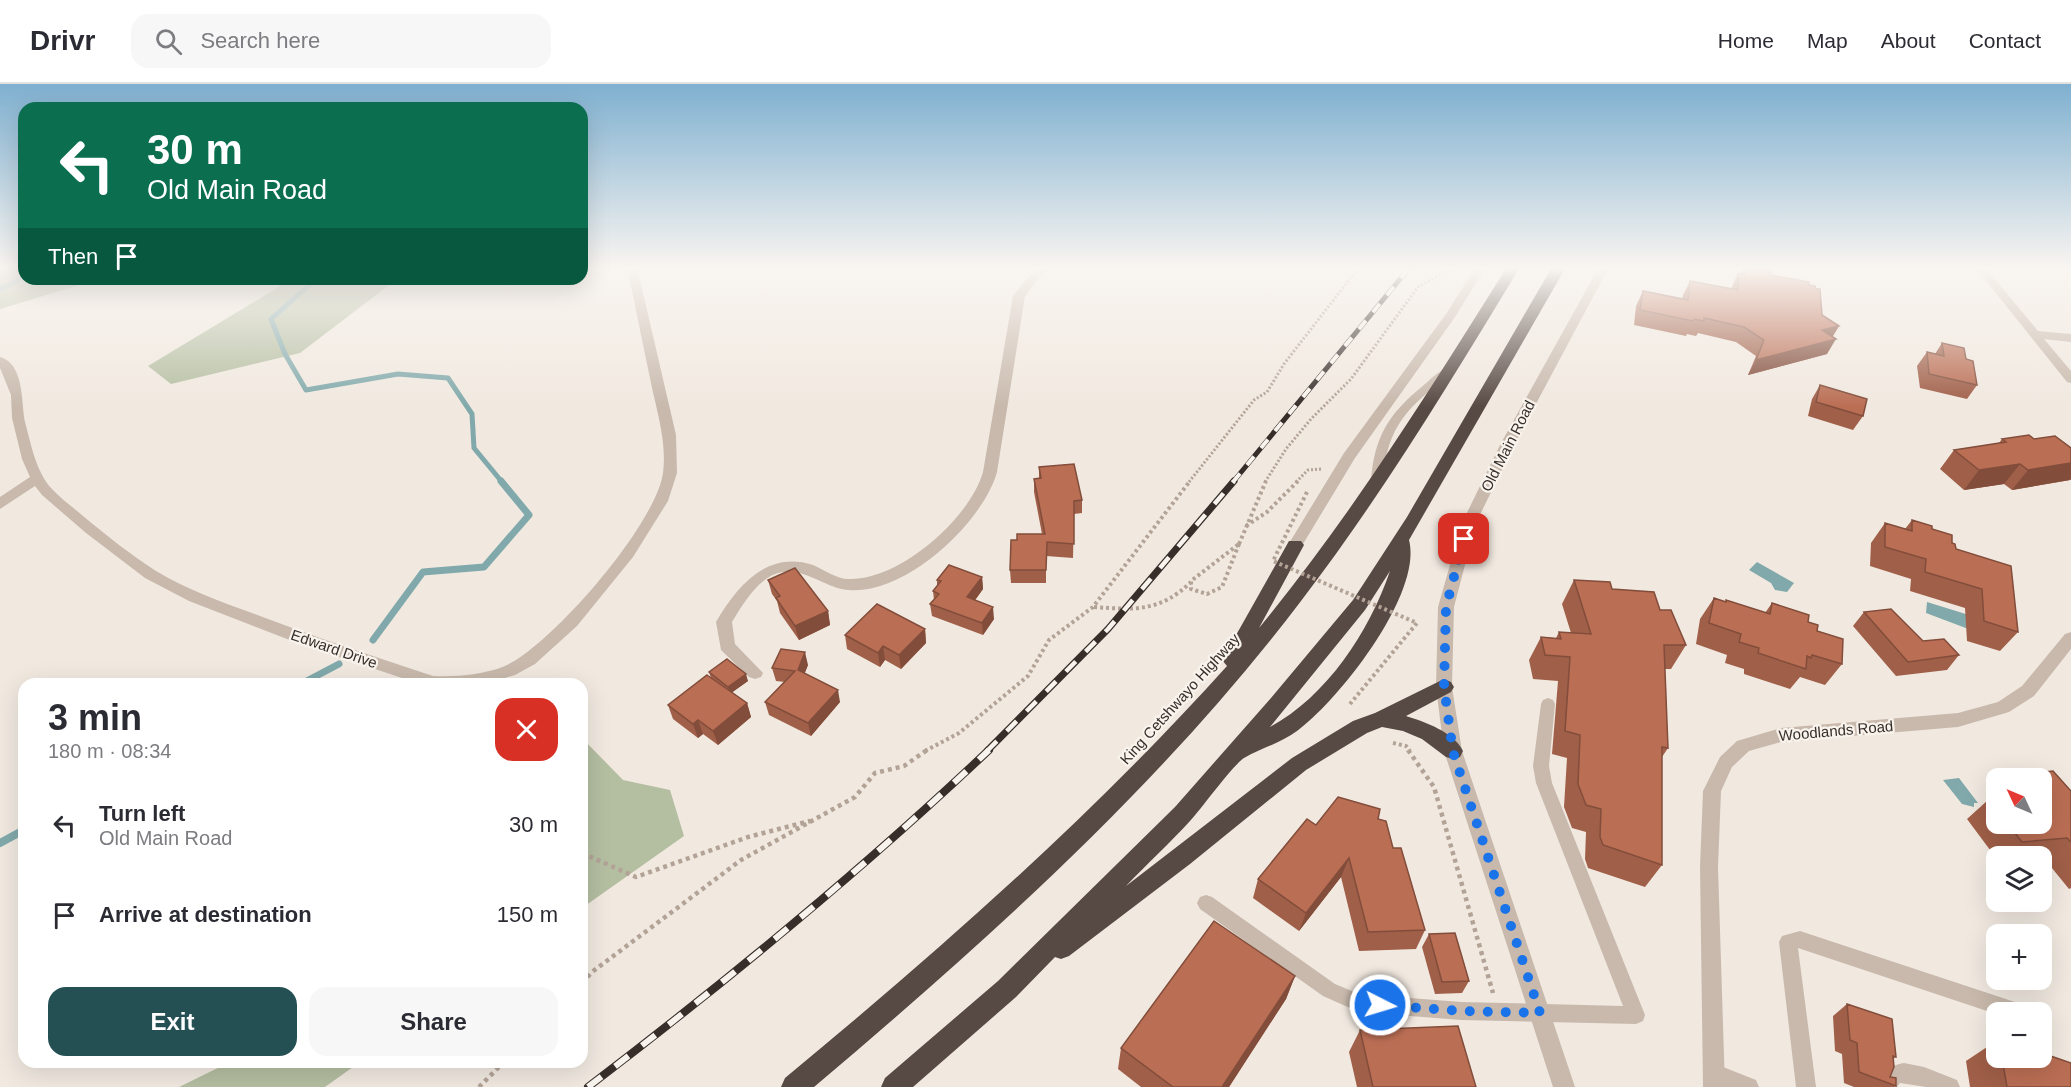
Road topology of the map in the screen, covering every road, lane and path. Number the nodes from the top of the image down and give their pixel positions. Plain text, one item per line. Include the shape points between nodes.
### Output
1 (642, 314) edge
2 (1016, 314) edge
3 (1323, 314) edge
4 (1399, 314) edge
5 (1452, 314) edge
6 (1484, 314) edge
7 (1532, 314) edge
8 (1578, 314) edge
9 (2018, 314) edge
10 (2035, 334) junction
11 (2071, 338) edge
12 (0, 361) edge
13 (2071, 380) edge
14 (1317, 477) dead end
15 (37, 478) junction
16 (1312, 484) dead end
17 (1307, 492) joint
18 (0, 504) edge
19 (1246, 526) junction
20 (1402, 538) junction
21 (1239, 544) junction
22 (1295, 545) joint
23 (1191, 581) junction
24 (1093, 607) junction
25 (2071, 638) edge
26 (755, 674) dead end
27 (421, 678) edge
28 (478, 678) edge
29 (1444, 687) junction
30 (1213, 696) junction
31 (1548, 704) dead end
32 (1382, 719) junction
33 (1348, 734) junction
34 (1383, 741) dead end
35 (1453, 752) junction
36 (1234, 755) junction
37 (815, 820) junction
38 (588, 856) edge
39 (1206, 903) dead end
40 (588, 976) edge
41 (1007, 989) junction
42 (1988, 1002) edge
43 (1497, 1012) junction
44 (1540, 1013) junction
45 (498, 1068) edge
46 (1713, 1080) edge
47 (479, 1087) edge
48 (794, 1087) edge
49 (894, 1087) edge
50 (1564, 1087) edge
51 (1749, 1087) edge
52 (1806, 1087) edge
53 (1887, 1087) edge
54 (1950, 1087) edge

1 - 28 street, Edward Drive via 669,435 670,473 661,501 628,553 572,622 529,660 509,671
2 - 26 street via 991,469 981,497 960,525 921,557 874,582 834,582 790,564 765,571 740,597 724,622 728,646
3 - 24 path via 1267,392 1254,400
4 - 19 path via 1364,363 1286,449 1260,490
5 - 22 street via 1349,456
6 - 30 highway, King Cetshwayo Highway via 1345,530
7 - 20 highway
8 - 29 street, Old Main Road via 1469,524 1446,607
9 - 10 street
10 - 11 street
10 - 13 street
12 - 15 street, Edward Drive via 13,381 18,418
14 - 19 path via 1323,469 1308,470 1267,512
15 - 18 street
15 - 27 street, Edward Drive via 59,504 91,530 150,574 194,597
16 - 17 path
17 - 33 path, bridge via 1273,561 1417,623 1342,714
19 - 21 path
20 - 36 highway via 1359,605
20 - 36 highway via 1399,569 1389,596 1374,630 1358,652 1326,692 1288,726
21 - 23 path
21 - 23 path via 1222,587 1200,595 1191,589
22 - 30 highway
23 - 24 path via 1177,598 1146,610
24 - 37 path via 1049,640 1028,676 959,733 904,766 875,773 855,798
25 - 46 street, Woodlands Road via 2028,691 2003,707 1958,720 1781,735 1743,746 1726,762 1712,792 1708,867
29 - 32 highway
29 - 35 street, Old Main Road
30 - 48 highway, King Cetshwayo Highway via 996,915
31 - 44 lane via 1541,766 1544,783 1636,1015
32 - 33 highway
32 - 35 highway via 1408,723
33 - 41 highway via 1299,764
34 - 43 path via 1406,746 1434,787
35 - 44 street, Old Main Road
36 - 41 highway via 1183,814
37 - 38 path via 748,837 636,877
37 - 40 path via 741,860
39 - 43 lane via 1351,1002
41 - 49 highway
42 - 52 lane via 1792,939 1788,942
43 - 44 lane
44 - 50 street, Old Main Road
45 - 47 path
46 - 51 lane
53 - 54 lane via 1890,1077 1899,1072

